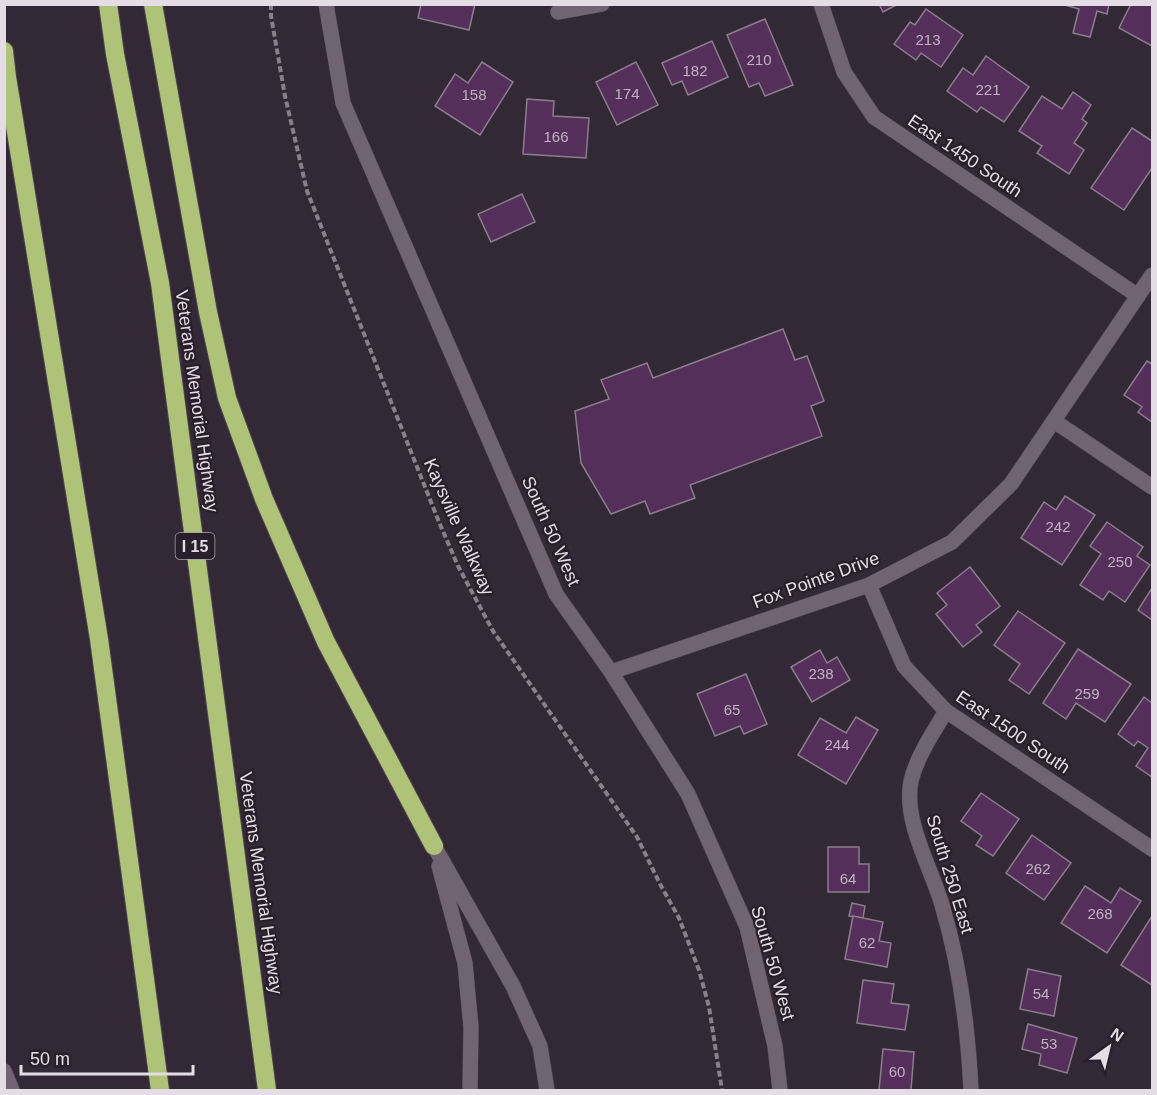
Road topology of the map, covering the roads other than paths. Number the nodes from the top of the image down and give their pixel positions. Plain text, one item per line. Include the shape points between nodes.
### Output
1 (108, 4) edge
2 (153, 4) edge
3 (326, 4) edge
4 (602, 4) edge
5 (821, 4) edge
6 (558, 12) dead end
7 (4, 51) edge
8 (1152, 275) edge
9 (1138, 296) junction
10 (1054, 421) junction
11 (1152, 487) edge
12 (869, 585) junction
13 (611, 672) junction
14 (946, 711) junction
15 (434, 846) junction
16 (1152, 849) edge
17 (4, 1071) edge
18 (12, 1090) edge
19 (160, 1090) edge
20 (267, 1090) edge
21 (470, 1090) edge
22 (547, 1090) edge
23 (780, 1090) edge
24 (970, 1090) edge

1 - 20 highway, Veterans Memorial Highway / I 15 via 160,282
2 - 15 highway via 227,398 264,499 326,642
3 - 13 street, South 50 West via 343,103 556,594
4 - 6 street
5 - 9 street, East 1450 South via 844,72 874,117
7 - 19 highway via 99,639
8 - 9 street, Fox Pointe Drive
9 - 10 street, Fox Pointe Drive
10 - 11 street
10 - 12 street, Fox Pointe Drive via 1011,484 952,542
12 - 13 street, Fox Pointe Drive
12 - 14 street, East 1500 South via 904,666
13 - 23 street, South 50 West via 688,794 747,927 775,1046
14 - 16 street, East 1500 South
14 - 24 street, South 250 East via 911,782 911,821 942,904 960,981
15 - 21 street via 465,963 471,1028
15 - 22 street via 513,986 540,1046
17 - 18 street

